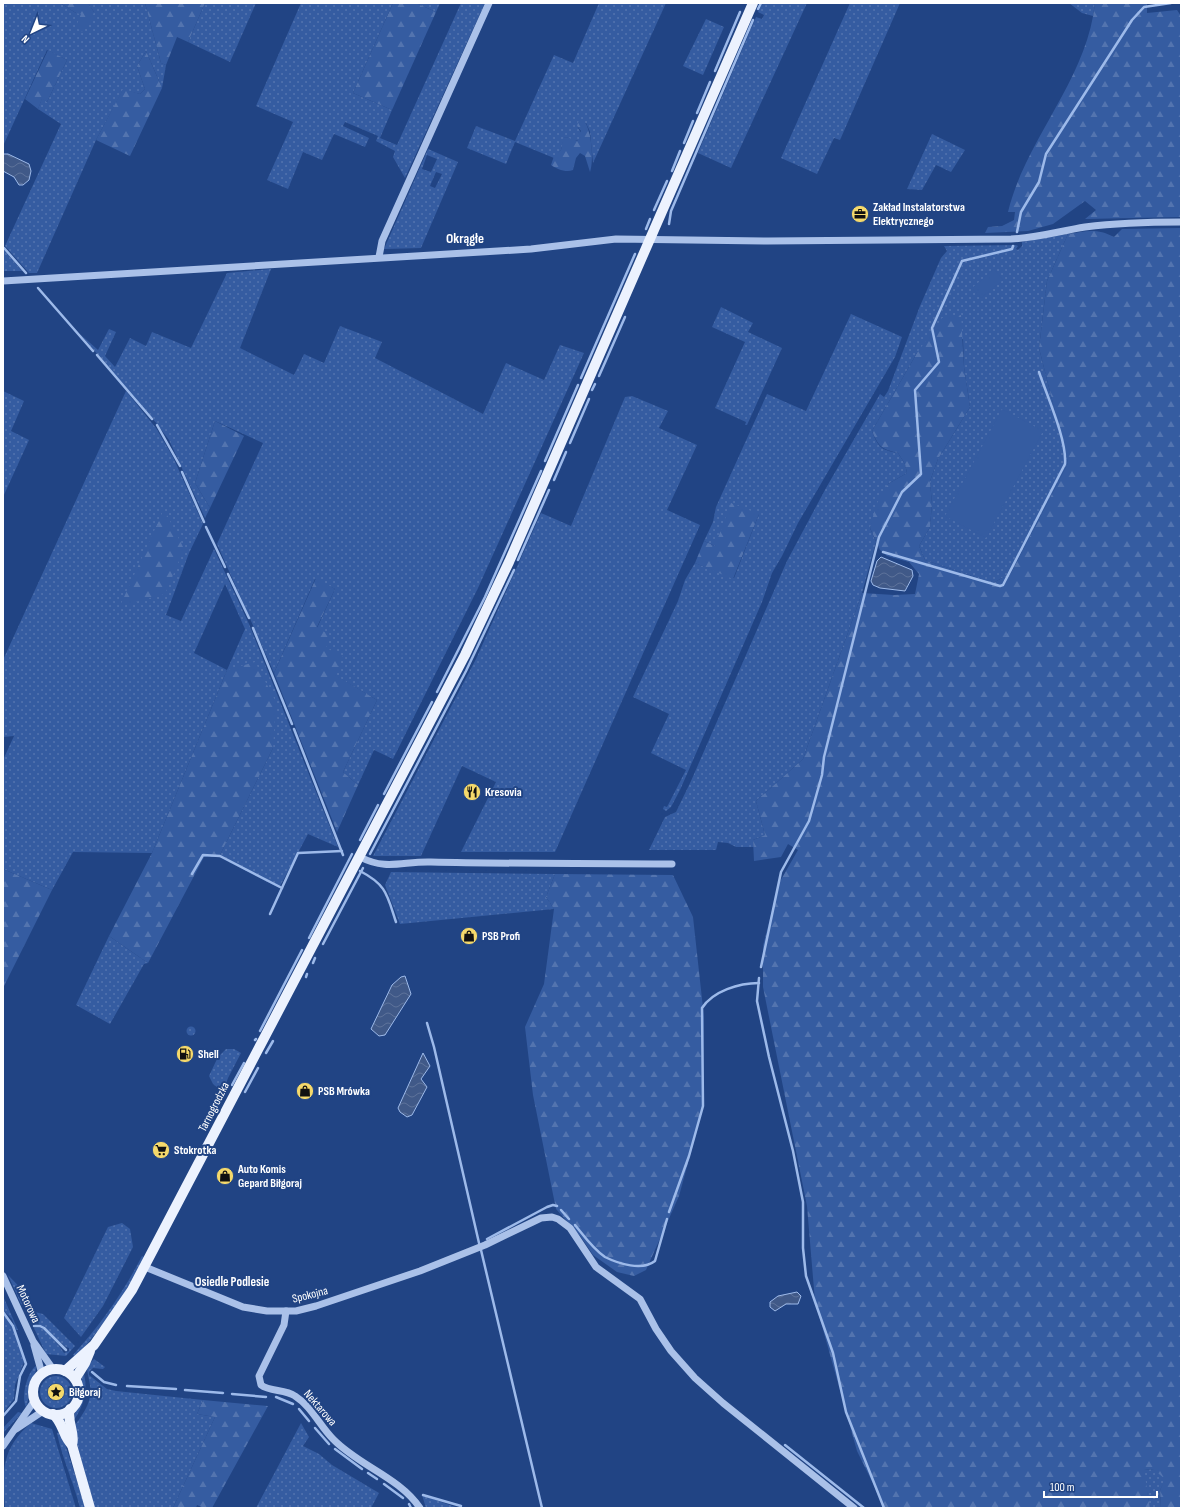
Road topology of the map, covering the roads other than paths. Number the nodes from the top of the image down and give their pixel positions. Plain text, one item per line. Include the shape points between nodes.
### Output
1 (489, 3) edge
2 (753, 3) edge
3 (1181, 222) edge
4 (650, 240) junction
5 (379, 257) junction
6 (3, 281) edge
7 (360, 857) junction
8 (672, 864) dead end
9 (145, 1267) junction
10 (3, 1276) edge
11 (286, 1312) junction
12 (33, 1341) junction
13 (90, 1351) junction
14 (53, 1369) junction
15 (65, 1371) junction
16 (42, 1374) junction
17 (74, 1379) junction
18 (35, 1400) junction
19 (70, 1409) junction
20 (48, 1413) junction
21 (11, 1432) junction
22 (72, 1445) junction
23 (3, 1446) edge
24 (90, 1508) edge
25 (420, 1508) edge
26 (854, 1508) edge

1 - 5 street via 382,241
2 - 4 main road, Tarnogrodzka
3 - 4 street via 1097,226 1020,238 935,241
4 - 5 street via 608,239 538,248
4 - 7 main road, Tarnogrodzka via 495,592
5 - 6 street
7 - 8 street via 373,864 390,865 423,862
7 - 9 main road, Tarnogrodzka
9 - 11 street, Spokojna via 238,1306
9 - 13 main road, Tarnogrodzka via 119,1311
10 - 12 street, Motorowa
11 - 25 street, Nektarowa via 284,1325 259,1376 260,1385 286,1391 298,1398 334,1440 404,1490
11 - 26 street, Spokojna via 316,1306 384,1284 478,1248 541,1218 552,1217 565,1224 574,1234 596,1267 640,1299 671,1351 695,1378
12 - 14 street, Motorowa
12 - 16 street, Motorowa
13 - 15 main road, Tarnogrodzka
13 - 17 main road, Tarnogrodzka
14 - 15 main road
14 - 16 main road
15 - 17 main road
16 - 18 main road via 34,1387
17 - 19 main road via 78,1395 76,1403
18 - 20 main road
18 - 21 street
19 - 20 main road via 62,1414
19 - 22 main road
20 - 21 street
20 - 22 main road via 58,1419
21 - 23 street
22 - 24 main road

